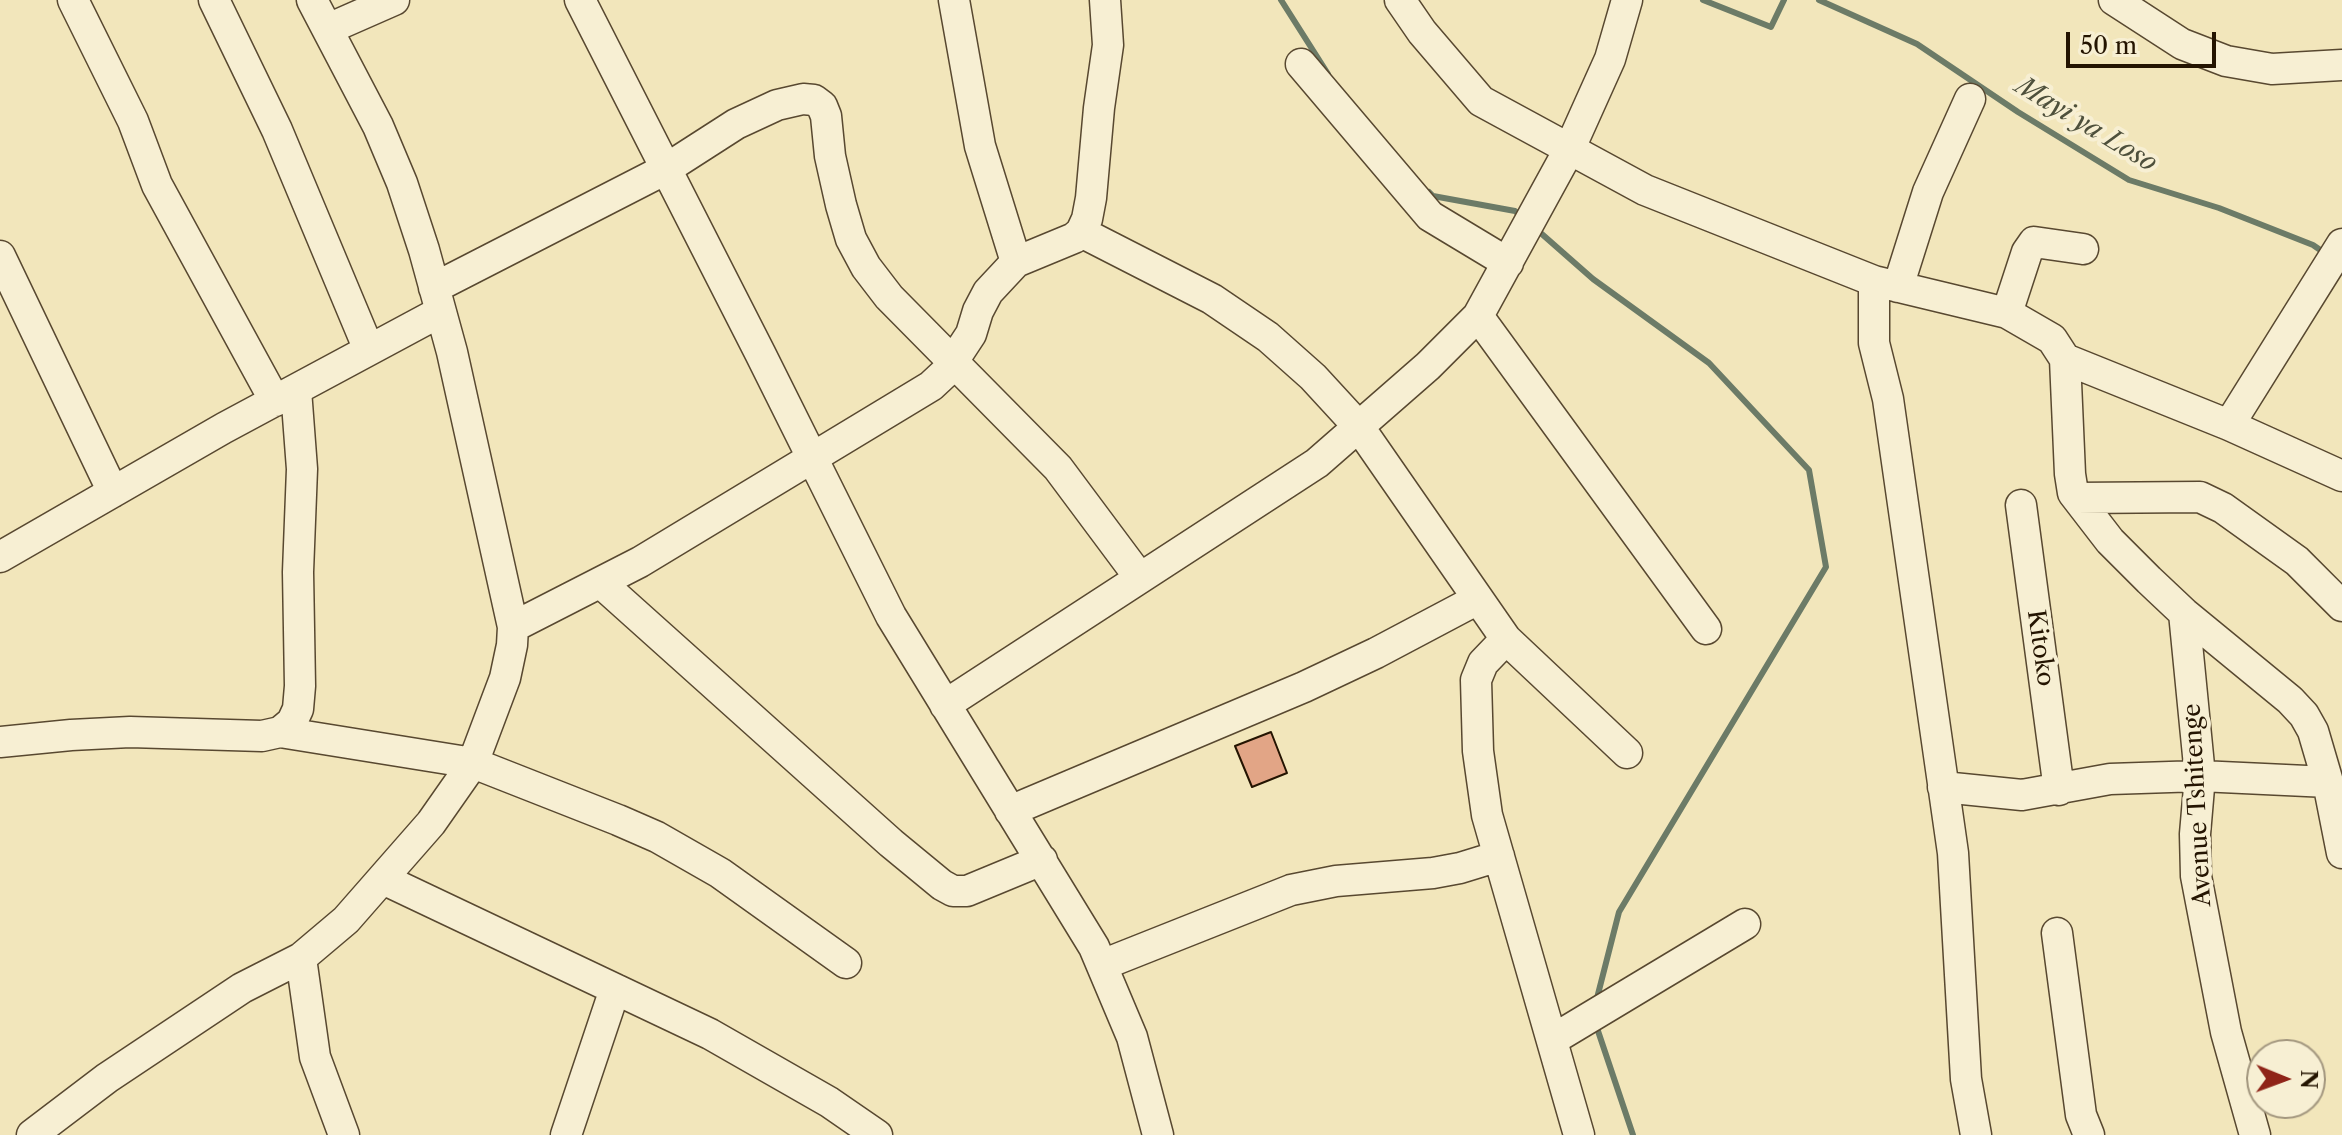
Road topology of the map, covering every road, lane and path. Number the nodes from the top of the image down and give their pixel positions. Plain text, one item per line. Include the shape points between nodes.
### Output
1 (73, 0) edge
2 (214, 0) edge
3 (312, 0) edge
4 (394, 0) edge
5 (580, 0) edge
6 (954, 0) edge
7 (1105, 0) edge
8 (1400, 0) edge
9 (1627, 0) edge
10 (2114, 0) edge
11 (328, 29) junction
12 (1301, 64) dead end
13 (2342, 65) edge
14 (1970, 99) dead end
15 (1570, 148) junction
16 (666, 169) junction
17 (1081, 232) junction
18 (2083, 249) dead end
19 (2336, 253) edge
20 (0, 256) edge
21 (1016, 262) junction
22 (1508, 263) junction
23 (1886, 284) junction
24 (437, 300) junction
25 (2007, 313) junction
26 (1478, 316) junction
27 (369, 350) junction
28 (2065, 359) junction
29 (954, 361) junction
30 (285, 395) junction
31 (2229, 425) junction
32 (1359, 427) junction
33 (812, 458) junction
34 (2342, 476) edge
35 (113, 492) junction
36 (2077, 498) junction
37 (2021, 505) dead end
38 (0, 557) edge
39 (1140, 578) junction
40 (601, 583) junction
41 (1478, 599) junction
42 (2342, 606) edge
43 (2184, 613) junction
44 (513, 627) junction
45 (1706, 629) dead end
46 (1506, 639) junction
47 (945, 705) junction
48 (280, 732) junction
49 (0, 742) edge
50 (1627, 753) dead end
51 (473, 763) junction
52 (2200, 776) junction
53 (2328, 782) junction
54 (1943, 787) junction
55 (2059, 790) junction
56 (1010, 811) junction
57 (2342, 853) edge
58 (1499, 856) junction
59 (1042, 860) junction
60 (383, 879) junction
61 (1745, 924) dead end
62 (2057, 933) dead end
63 (301, 958) junction
64 (846, 963) dead end
65 (1102, 965) junction
66 (615, 989) junction
67 (1552, 1040) junction
68 (32, 1135) edge
69 (344, 1135) edge
70 (566, 1135) edge
71 (877, 1135) edge
72 (1158, 1135) edge
73 (1579, 1135) edge
74 (1976, 1135) edge
75 (2089, 1135) edge
76 (2255, 1135) edge

1 - 30 street via 133,121 157,185
2 - 27 street via 277,130
3 - 11 street
4 - 11 street
5 - 16 street
6 - 21 street via 980,146
7 - 17 street via 1108,45 1091,198
8 - 15 street via 1481,101
9 - 15 street via 1610,59
10 - 13 street via 2182,44 2226,61 2272,69
11 - 24 street via 402,183
12 - 22 street via 1430,216
14 - 23 street
15 - 22 street
15 - 23 street via 1645,190
16 - 24 street
16 - 29 street via 736,124 777,105 814,100 822,106 841,205 857,253 889,297
16 - 33 street
17 - 21 street
17 - 32 street via 1212,299 1268,337
18 - 25 street via 2034,242
19 - 31 street
20 - 35 street
21 - 29 street via 988,292
22 - 26 street
23 - 25 street
23 - 54 street via 1874,343 1888,399
24 - 27 street
24 - 44 street
25 - 28 street via 2052,339
26 - 32 street
26 - 45 street
27 - 30 street
28 - 31 street
28 - 36 street via 2070,474
29 - 33 street via 931,386
29 - 39 street via 1058,468
30 - 35 street
30 - 48 street via 302,469 300,686 298,709
31 - 34 street
32 - 39 street via 1317,463
32 - 41 street
33 - 40 street
33 - 47 street via 891,616
35 - 38 street
36 - 42 street via 2200,497 2297,561
36 - 43 street via 2110,541
37 - 55 street, Kitoko
39 - 47 street
40 - 44 street
40 - 59 street via 942,885 967,891
41 - 46 street
41 - 56 street via 1304,687
43 - 52 street, Avenue Tshitenge
43 - 53 street via 2304,715
44 - 51 street via 505,678
46 - 50 street
46 - 58 street via 1483,663 1476,680 1478,751
47 - 56 street
48 - 49 street via 115,733
48 - 51 street
51 - 60 street
51 - 64 street via 657,837 720,873
52 - 53 street
52 - 55 street via 2110,779
52 - 76 street, Avenue Tshitenge via 2196,876 2226,1032
53 - 57 street
54 - 55 street via 2022,795
54 - 74 street via 1953,853 1966,1079
56 - 59 street
58 - 65 street via 1447,871 1291,890
58 - 67 street
59 - 65 street
60 - 63 street
60 - 66 street
61 - 67 street
62 - 75 street via 2081,1115
63 - 68 street via 242,988
63 - 69 street via 315,1057
65 - 72 street via 1132,1037
66 - 70 street
66 - 71 street via 710,1034
67 - 73 street

